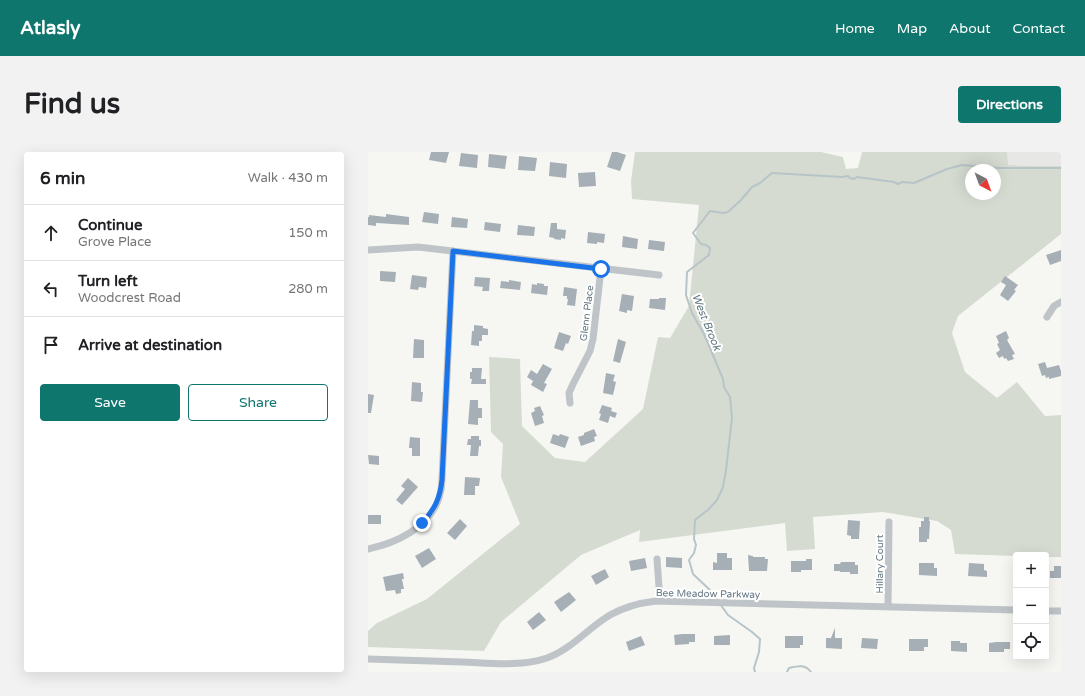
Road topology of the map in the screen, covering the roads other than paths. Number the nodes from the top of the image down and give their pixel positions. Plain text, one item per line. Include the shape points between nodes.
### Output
1 (368, 250) edge
2 (453, 251) junction
3 (601, 269) junction
4 (659, 275) dead end
5 (1061, 302) edge
6 (1047, 317) dead end
7 (570, 403) dead end
8 (889, 522) dead end
9 (368, 549) edge
10 (657, 559) dead end
11 (660, 601) junction
12 (888, 607) junction
13 (1013, 610) edge
14 (1049, 611) edge
15 (1061, 611) edge
16 (368, 660) edge

1 - 2 street via 418,247
2 - 3 street
2 - 9 street via 442,480 438,499 430,514 414,530 392,542
3 - 4 street
3 - 7 street, Glenn Place via 593,339 590,351 569,393
5 - 6 street via 1054,306
8 - 12 street, Hillary Court
10 - 11 street
11 - 12 street, Bee Meadow Parkway
11 - 16 street, Bee Meadow Parkway via 644,602 621,610 560,652 535,661 511,663
12 - 13 street, Bee Meadow Parkway
14 - 15 street

